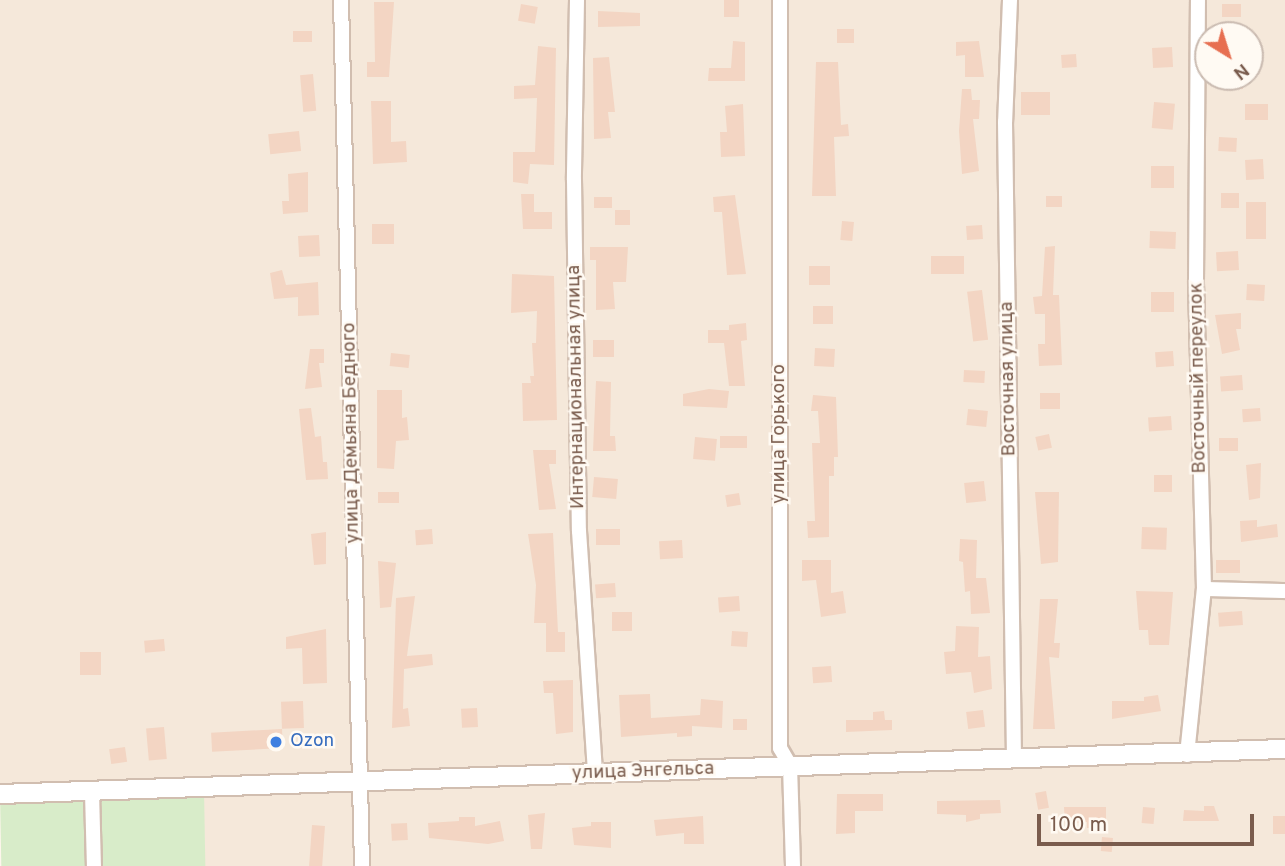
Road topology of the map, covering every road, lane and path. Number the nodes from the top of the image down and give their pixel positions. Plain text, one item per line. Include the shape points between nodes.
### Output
1 (341, 0) edge
2 (577, 0) edge
3 (780, 0) edge
4 (1010, 0) edge
5 (1198, 0) edge
6 (1204, 589) junction
7 (1285, 591) edge
8 (1285, 749) edge
9 (1187, 755) junction
10 (1014, 759) junction
11 (790, 765) junction
12 (595, 774) junction
13 (359, 785) junction
14 (92, 792) junction
15 (0, 794) edge
16 (94, 866) edge
17 (362, 866) edge
18 (793, 866) edge

1 - 13 street, улица Демьяна Бедного
2 - 12 street, Интернациональная улица via 574,180 579,531
3 - 11 street, улица Горького via 780,748
4 - 10 street, Восточная улица via 1005,122
5 - 6 street, Восточный переулок via 1196,281
6 - 7 street
6 - 9 street, Восточный переулок
8 - 9 street, улица Энгельса
9 - 10 street, улица Энгельса
10 - 11 street, улица Энгельса
11 - 12 street, улица Энгельса
11 - 18 street, улица Горького
12 - 13 street, улица Энгельса
13 - 14 street, улица Энгельса
13 - 17 street, улица Демьяна Бедного
14 - 15 street, улица Энгельса
14 - 16 street

